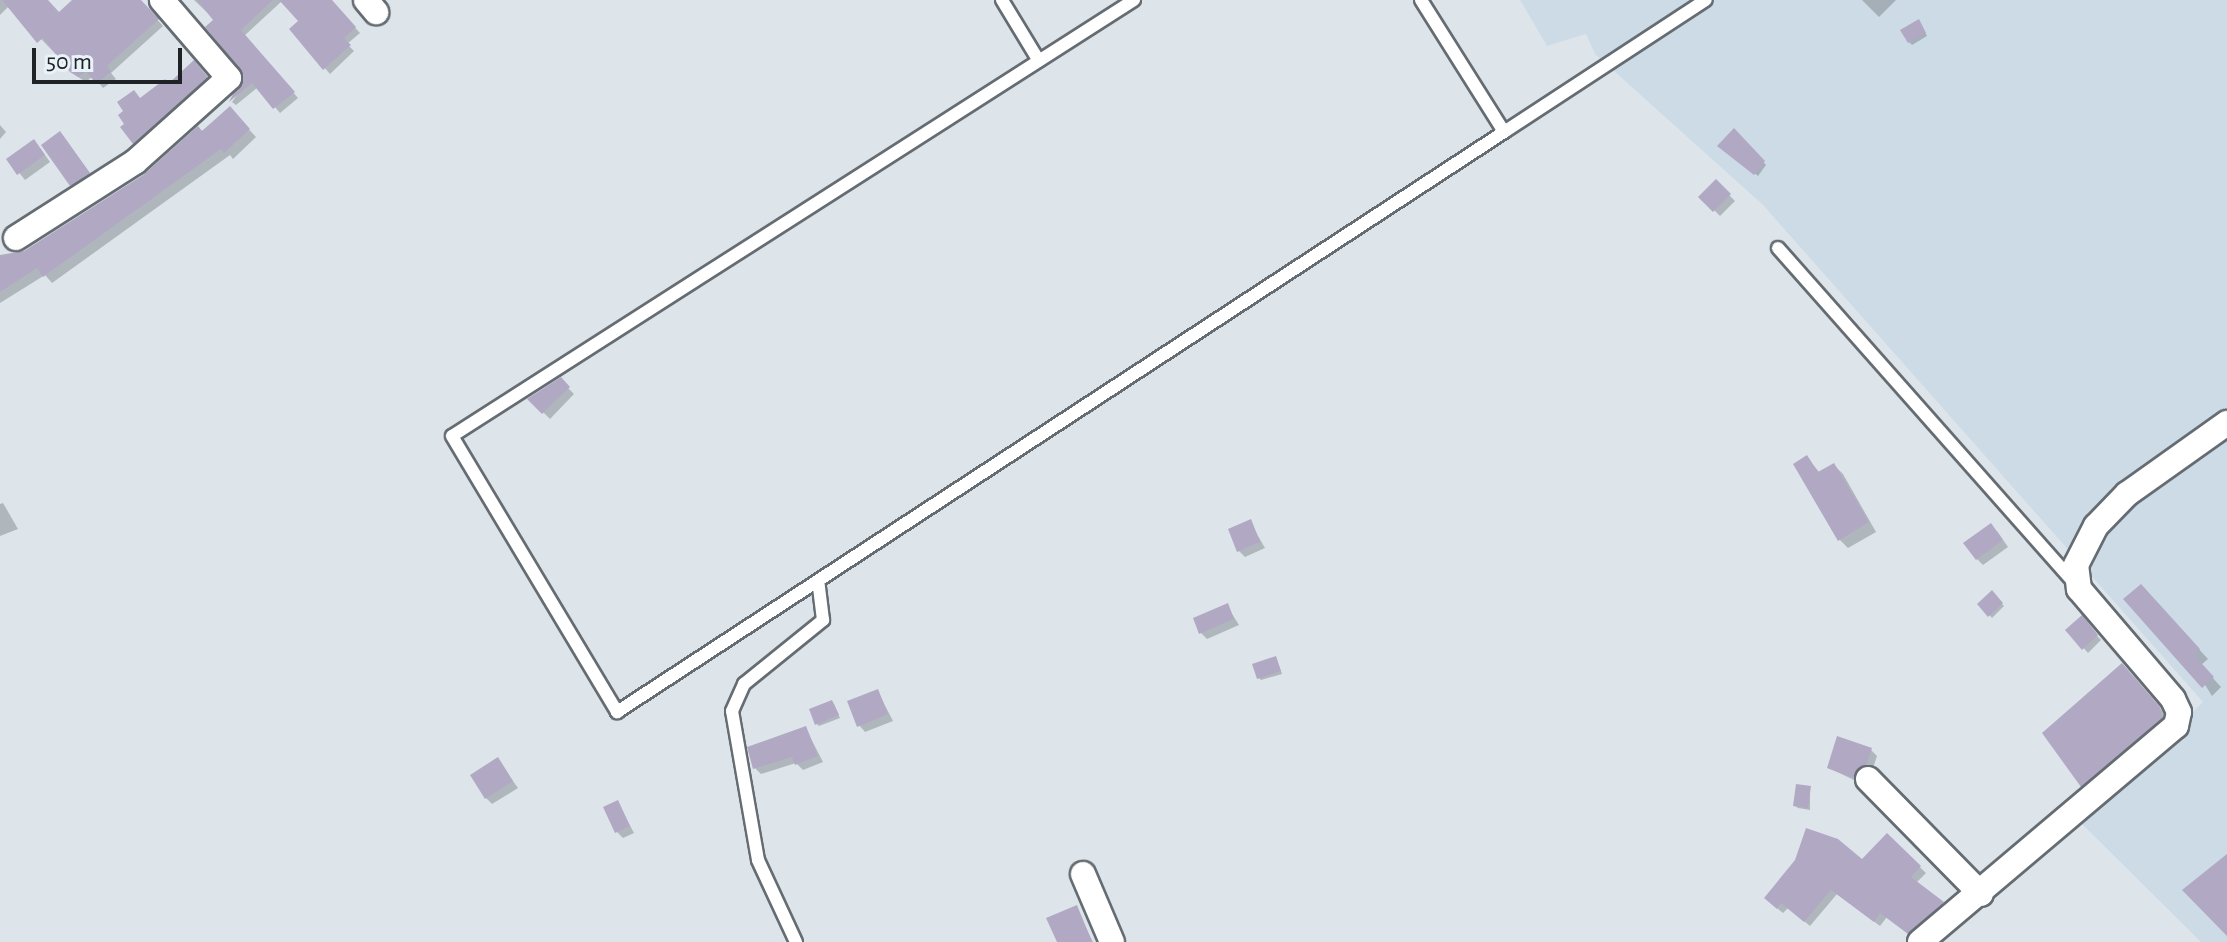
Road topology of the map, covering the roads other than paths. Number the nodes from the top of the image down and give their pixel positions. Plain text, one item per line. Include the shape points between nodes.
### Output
1 (162, 0) edge
2 (1002, 0) edge
3 (1134, 0) edge
4 (1421, 0) edge
5 (1706, 0) edge
6 (1039, 61) junction
7 (1504, 132) junction
8 (16, 238) dead end
9 (1778, 248) dead end
10 (2227, 423) edge
11 (818, 582) junction
12 (2079, 589) junction
13 (1868, 779) dead end
14 (1083, 874) dead end
15 (1981, 894) junction
16 (796, 942) edge
17 (1112, 942) edge
18 (1920, 942) edge

1 - 8 street via 229,78 135,162
2 - 6 lane
3 - 6 lane
4 - 7 lane
5 - 7 lane
6 - 11 lane via 452,436 617,712
7 - 11 lane
9 - 12 lane
10 - 12 street via 2127,494 2096,526 2076,565
11 - 16 lane via 823,620 744,684 732,711 758,860
12 - 15 street via 2173,699 2179,712 2176,726
13 - 15 street
14 - 17 street
15 - 18 street

